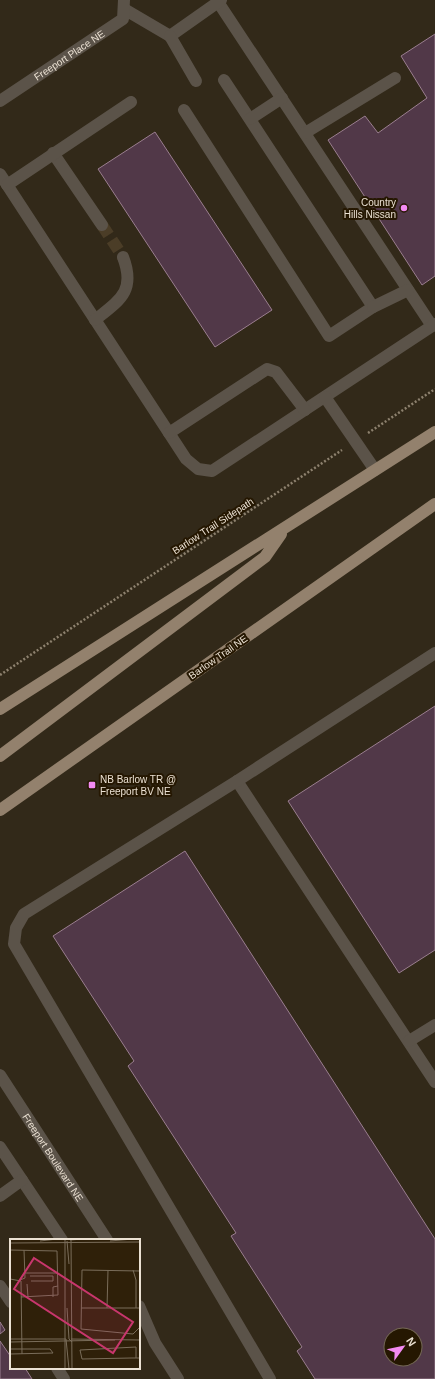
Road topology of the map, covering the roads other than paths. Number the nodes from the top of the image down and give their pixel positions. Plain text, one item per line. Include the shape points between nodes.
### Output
1 (220, 1) edge
2 (124, 4) edge
3 (170, 36) junction
4 (396, 78) dead end
5 (224, 80) dead end
6 (196, 81) dead end
7 (282, 98) junction
8 (0, 100) edge
9 (131, 102) dead end
10 (184, 110) dead end
11 (250, 119) junction
12 (305, 133) junction
13 (54, 153) junction
14 (3, 180) edge
15 (102, 225) tunnel mouth
16 (123, 257) tunnel mouth
17 (408, 290) junction
18 (373, 307) junction
19 (95, 320) junction
20 (433, 325) edge
21 (325, 396) junction
22 (305, 410) junction
23 (435, 432) edge
24 (169, 433) junction
25 (375, 470) junction
26 (435, 504) edge
27 (286, 528) junction
28 (435, 653) edge
29 (0, 709) edge
30 (0, 756) edge
31 (237, 781) junction
32 (0, 810) edge
33 (435, 1025) edge
34 (408, 1042) junction
35 (0, 1075) edge
36 (435, 1082) edge
37 (0, 1147) edge
38 (22, 1180) junction
39 (0, 1196) edge
40 (61, 1239) edge
41 (106, 1239) edge
42 (0, 1286) edge
43 (10, 1301) edge
44 (140, 1308) edge
45 (140, 1328) edge
46 (155, 1343) junction
47 (58, 1369) edge
48 (64, 1379) edge
49 (178, 1379) edge
50 (270, 1379) edge

1 - 3 street
1 - 7 street
2 - 3 street
2 - 8 street, Freeport Place NE via 123,19
3 - 6 street
4 - 12 street
5 - 11 street
7 - 11 street
7 - 12 street
9 - 13 street
10 - 18 street via 329,336
11 - 18 street
12 - 17 street
13 - 14 street
13 - 15 street
14 - 19 street
16 - 19 street via 127,268 128,285 122,298
17 - 18 street
17 - 20 street
19 - 24 street
20 - 21 street
21 - 22 street
21 - 25 street
22 - 24 street via 212,471 198,468 186,460
22 - 24 street via 276,372 267,369
23 - 25 main road
25 - 27 main road
26 - 32 main road, Barlow Trail NE
27 - 29 main road
27 - 30 main road via 264,557
28 - 31 street
31 - 34 street
31 - 50 street via 24,914 16,928 14,944
33 - 34 street
34 - 36 street
35 - 41 street, Freeport Boulevard NE
37 - 38 street
38 - 39 street
38 - 40 street
42 - 43 street
44 - 46 street
45 - 46 street
46 - 49 street
47 - 48 street

